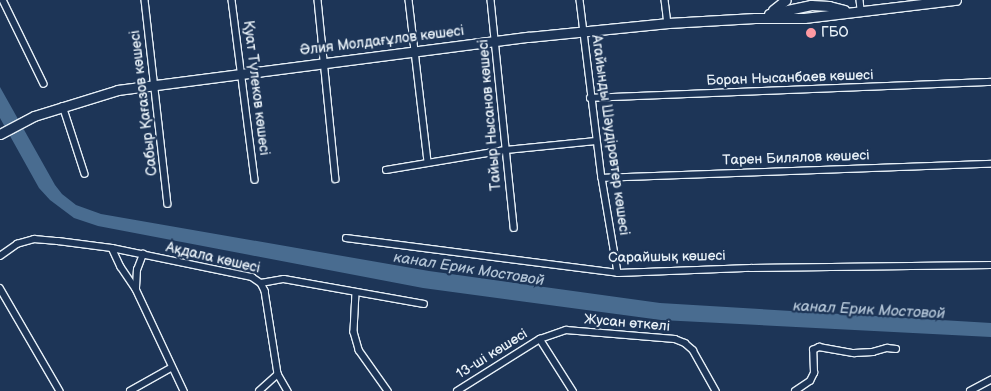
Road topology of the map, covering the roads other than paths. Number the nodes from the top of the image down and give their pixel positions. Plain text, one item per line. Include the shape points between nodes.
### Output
1 (3, 0) edge
2 (145, 0) edge
3 (232, 0) edge
4 (318, 0) edge
5 (410, 0) edge
6 (492, 0) edge
7 (580, 0) edge
8 (665, 0) edge
9 (786, 0) edge
10 (820, 0) edge
11 (956, 0) edge
12 (810, 2) edge
13 (795, 4) edge
14 (860, 5) edge
15 (828, 6) junction
16 (850, 11) junction
17 (755, 18) junction
18 (804, 18) junction
19 (668, 22) junction
20 (583, 31) junction
21 (496, 41) junction
22 (415, 51) junction
23 (324, 63) junction
24 (241, 74) junction
25 (991, 82) edge
26 (44, 84) dead end
27 (156, 85) junction
28 (590, 98) junction
29 (63, 106) junction
30 (0, 134) edge
31 (596, 140) junction
32 (506, 150) junction
33 (428, 162) junction
34 (991, 164) edge
35 (386, 170) dead end
36 (85, 174) dead end
37 (602, 178) junction
38 (336, 179) dead end
39 (255, 180) dead end
40 (168, 204) dead end
41 (514, 228) dead end
42 (346, 238) dead end
43 (112, 248) junction
44 (142, 254) junction
45 (0, 256) edge
46 (991, 265) edge
47 (618, 273) junction
48 (261, 283) junction
49 (0, 288) edge
50 (136, 289) junction
51 (356, 293) junction
52 (424, 304) dead end
53 (540, 339) junction
54 (896, 349) dead end
55 (172, 368) junction
56 (278, 374) junction
57 (991, 380) edge
58 (60, 391) edge
59 (130, 391) edge
60 (184, 391) edge
61 (259, 391) edge
62 (288, 391) edge
63 (388, 391) edge
64 (457, 391) edge
65 (573, 391) edge
66 (716, 391) edge
67 (795, 391) edge
68 (970, 391) edge

1 - 26 street
2 - 27 street, Сабыр Қағазов көшесі
3 - 24 street, Қуат Түлеков көшесі
4 - 23 street
5 - 22 street
6 - 21 street, Тайыр Нысанов көшесi
7 - 20 street, Агайынды Шәудіровтер көшесi
8 - 19 street
9 - 17 main road via 778,8
10 - 15 main road
11 - 14 main road, Әлия Молдағұлов көшесі
12 - 13 main road, Әлия Молдағұлов көшесі
12 - 15 main road, Әлия Молдағұлов көшесі
12 - 18 main road via 810,13
13 - 17 main road, Әлия Молдағұлов көшесі
13 - 18 main road
14 - 16 main road, Әлия Молдағұлов көшесі
15 - 16 main road, Әлия Молдағұлов көшесі
16 - 18 main road, Әлия Молдағұлов көшесі
17 - 18 main road, Әлия Молдағұлов көшесі
17 - 19 main road, Әлия Молдағұлов көшесі
19 - 20 main road, Әлия Молдағұлов көшесі
20 - 21 main road, Әлия Молдағұлов көшесі
20 - 28 street, Агайынды Шәудіровтер көшесi
21 - 22 main road, Әлия Молдағұлов көшесі
21 - 32 street, Тайыр Нысанов көшесi
22 - 23 main road, Әлия Молдағұлов көшесі
22 - 33 street
23 - 24 main road, Әлия Молдағұлов көшесі
23 - 38 street
24 - 27 main road, Әлия Молдағұлов көшесі
24 - 39 street, Қуат Түлеков көшесі
25 - 28 street, Боран Нысанбаев көшесі
27 - 29 main road, Әлия Молдағұлов көшесі via 118,90
27 - 40 street, Сабыр Қағазов көшесі
28 - 31 street, Агайынды Шәудіровтер көшесi
29 - 30 main road, Әлия Молдағұлов көшесі
29 - 36 street
31 - 32 street
31 - 37 street, Агайынды Шәудіровтер көшесi
32 - 33 street
32 - 41 street, Тайыр Нысанов көшесi
33 - 35 street
34 - 37 street, Тарен Билялов көшесі
37 - 47 street, Агайынды Шәудіровтер көшесi
42 - 47 street, Сарайшық көшесі
43 - 44 street, Ақдала көшесі
43 - 45 street, Ақдала көшесі via 34,239 17,244
43 - 50 street
44 - 48 street, Ақдала көшесі via 252,277
44 - 50 street via 136,270
46 - 47 street, Сарайшық көшесі
48 - 51 street, Ақдала көшесі via 284,279
48 - 56 street
49 - 58 street
50 - 55 street
51 - 52 street, Ақдала көшесі
51 - 63 street via 354,332 359,350
53 - 64 street, 13-ші көшесi
53 - 65 street
53 - 66 street, Жусан өткелі via 566,330 675,339 692,350
54 - 67 street via 854,353 820,346 813,350 814,373 810,381
55 - 59 street
55 - 60 street
56 - 61 street
56 - 62 street
57 - 68 street

